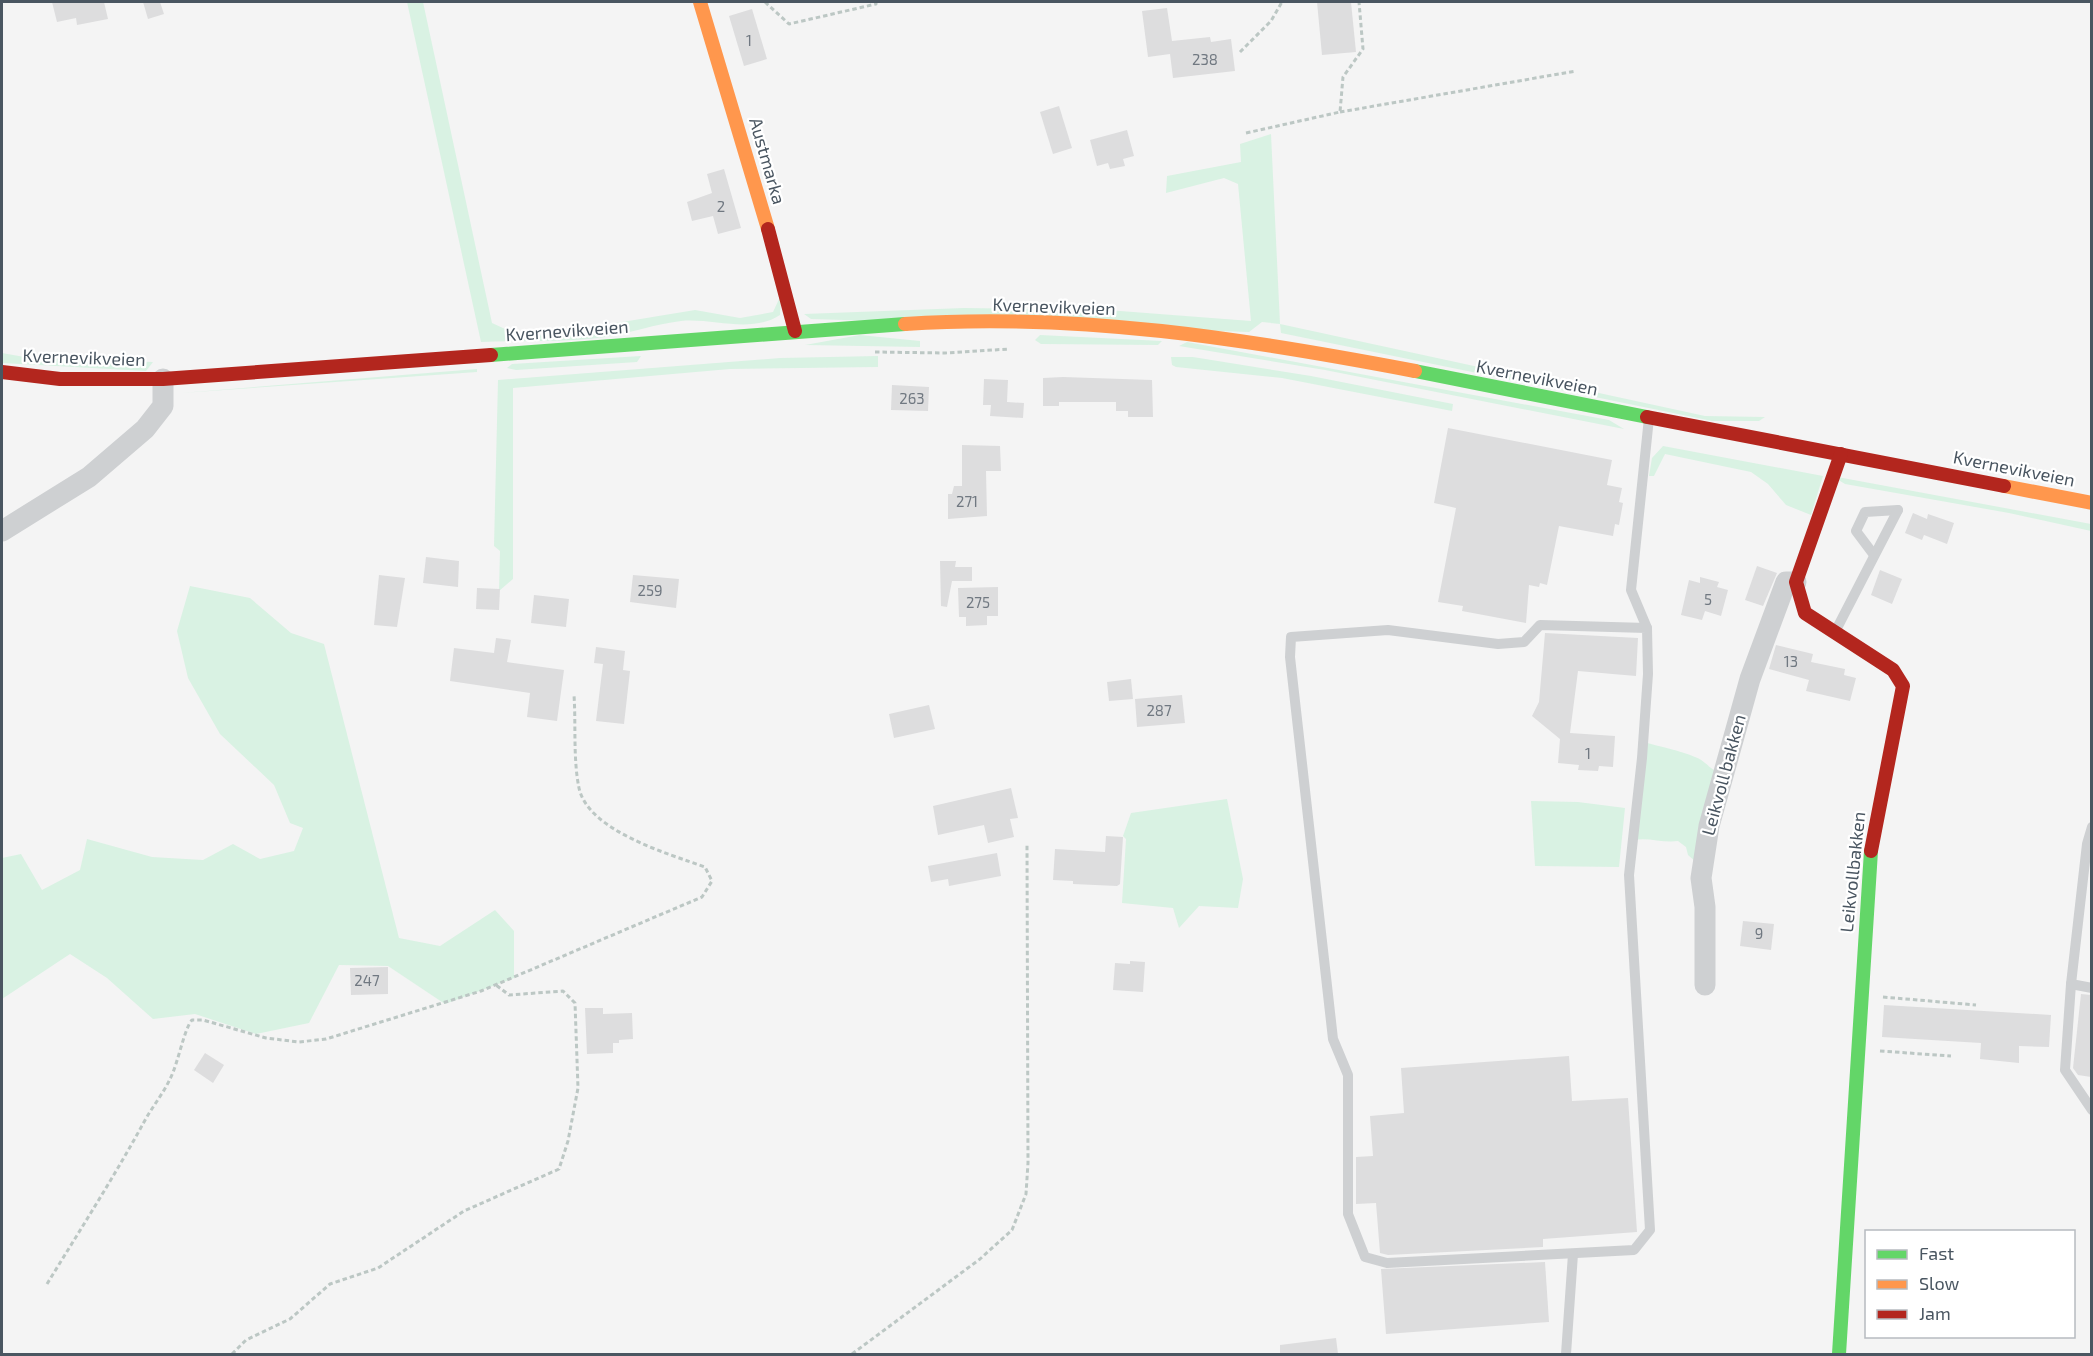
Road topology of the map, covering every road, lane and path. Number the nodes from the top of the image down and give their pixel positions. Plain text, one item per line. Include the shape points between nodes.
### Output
1 (700, 2) edge
2 (765, 2) edge
3 (876, 2) edge
4 (1282, 2) edge
5 (1359, 2) edge
6 (1240, 52) dead end
7 (1576, 70) dead end
8 (1340, 112) junction
9 (1246, 133) dead end
10 (795, 331) junction
11 (2, 372) edge
12 (164, 379) junction
13 (1649, 418) junction
14 (1841, 454) junction
15 (2091, 503) edge
16 (2, 531) edge
17 (1874, 555) junction
18 (1796, 582) junction
19 (1647, 628) junction
20 (1834, 633) junction
21 (574, 695) dead end
22 (2091, 827) edge
23 (1027, 843) dead end
24 (2071, 984) junction
25 (496, 985) junction
26 (1705, 985) dead end
27 (2091, 988) edge
28 (1860, 994) junction
29 (1976, 1005) dead end
30 (1857, 1049) junction
31 (1951, 1056) dead end
32 (2091, 1110) edge
33 (1573, 1254) junction
34 (47, 1284) dead end
35 (232, 1354) edge
36 (852, 1354) edge
37 (1566, 1354) edge
38 (1839, 1354) edge

1 - 10 main road, Austmarka via 759,194
2 - 3 path via 789,24
4 - 6 path via 1271,21
5 - 8 path via 1363,49 1343,77
7 - 8 path
8 - 9 path
10 - 12 main road, Kvernevikveien
10 - 13 main road, Kvernevikveien via 937,322 1169,330 1274,344
11 - 12 main road, Kvernevikveien via 60,379
12 - 16 street via 163,406 145,429 89,477
13 - 14 main road, Kvernevikveien
13 - 19 lane via 1631,590
14 - 15 main road, Kvernevikveien
14 - 18 main road
17 - 17 lane via 1888,528 1898,510 1865,512 1856,531
17 - 20 lane
18 - 20 main road, Leikvollbakken via 1804,613
18 - 26 street, Leikvoll bakken via 1786,582 1750,679 1709,826 1701,878 1706,907
19 - 33 lane via 1644,742 1629,876 1650,1230 1634,1250
19 - 33 lane via 1540,625 1524,642 1498,644 1388,630 1291,637 1290,657 1333,1039 1348,1075 1348,1214 1365,1257 1387,1263
20 - 28 main road, Leikvollbakken via 1893,670 1903,686 1870,846
21 - 25 path via 579,790 594,815 645,846 705,867 712,881 702,897
22 - 24 lane
23 - 36 path via 1026,1194 1012,1230 980,1259
24 - 27 lane
24 - 32 lane via 2065,1070
25 - 34 path via 326,1039 299,1042 266,1038 192,1020 170,1080
25 - 35 path via 509,995 563,991 574,1003 578,1088 559,1169 464,1211 378,1268 330,1284 290,1319 246,1340
28 - 29 path
28 - 30 main road, Leikvollbakken
30 - 31 path
30 - 38 main road, Leikvollbakken
33 - 37 lane

